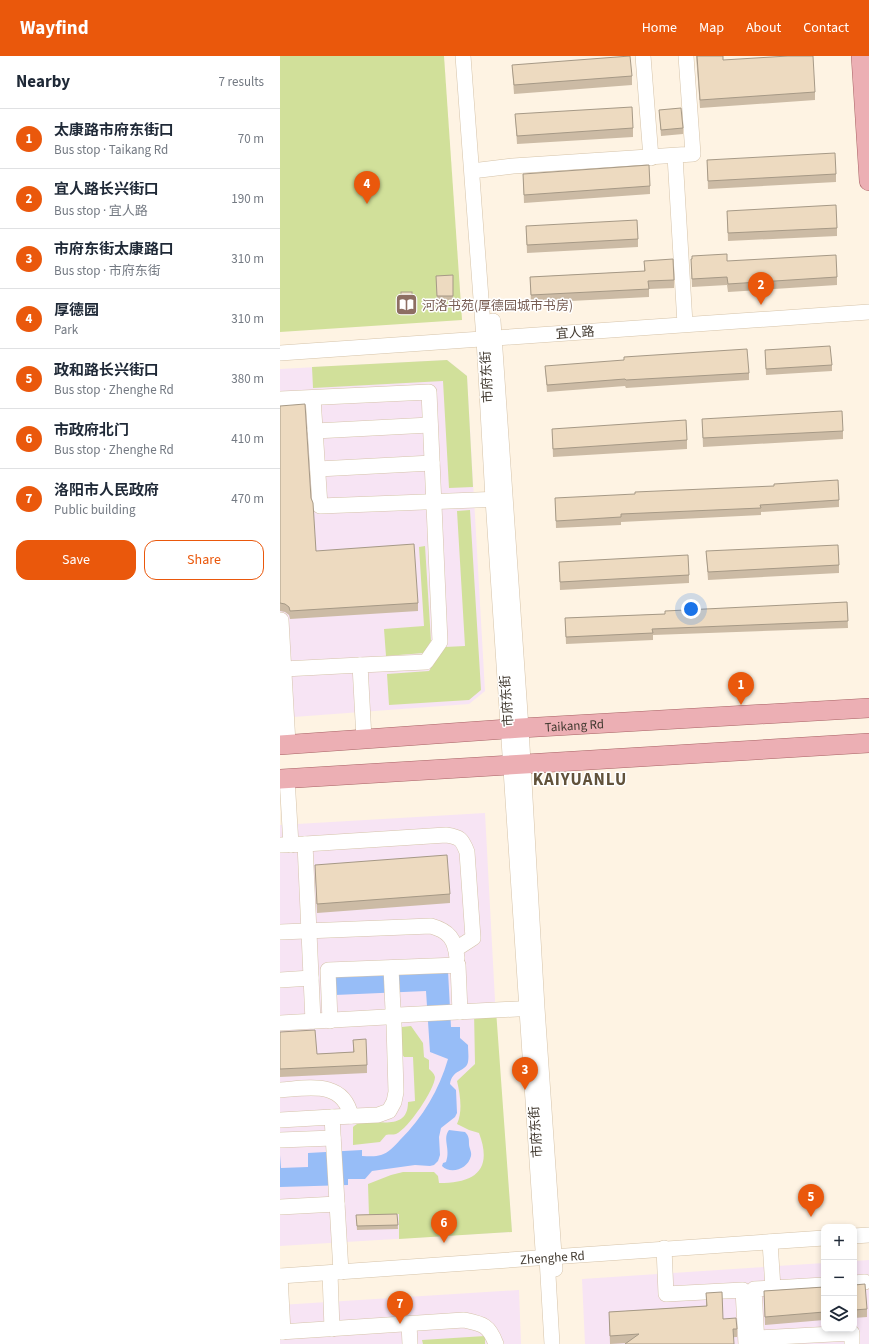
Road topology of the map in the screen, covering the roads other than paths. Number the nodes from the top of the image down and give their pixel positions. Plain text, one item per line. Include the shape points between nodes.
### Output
1 (463, 56) edge
2 (471, 56) edge
3 (643, 56) edge
4 (686, 56) edge
5 (861, 56) edge
6 (675, 156) junction
7 (651, 158) junction
8 (480, 170) junction
9 (869, 181) edge
10 (869, 306) edge
11 (869, 312) edge
12 (685, 321) junction
13 (489, 335) junction
14 (280, 345) edge
15 (280, 353) edge
16 (313, 398) junction
17 (280, 400) edge
18 (430, 425) junction
19 (315, 431) junction
20 (432, 463) junction
21 (318, 469) junction
22 (499, 499) junction
23 (434, 501) junction
24 (281, 620) edge
25 (360, 665) junction
26 (284, 669) junction
27 (869, 708) edge
28 (514, 728) junction
29 (364, 739) junction
30 (869, 743) edge
31 (284, 745) edge
32 (517, 764) junction
33 (284, 778) edge
34 (292, 845) edge
35 (309, 931) junction
36 (280, 932) edge
37 (456, 949) junction
38 (458, 965) junction
39 (391, 970) junction
40 (311, 978) junction
41 (280, 980) edge
42 (532, 1008) junction
43 (456, 1012) junction
44 (393, 1017) junction
45 (330, 1020) junction
46 (313, 1022) junction
47 (280, 1023) edge
48 (280, 1090) edge
49 (351, 1116) junction
50 (332, 1118) junction
51 (280, 1120) edge
52 (280, 1140) edge
53 (334, 1144) junction
54 (337, 1204) junction
55 (280, 1207) edge
56 (869, 1228) edge
57 (857, 1229) edge
58 (821, 1231) edge
59 (869, 1235) edge
60 (857, 1236) edge
61 (821, 1238) edge
62 (770, 1242) junction
63 (664, 1248) junction
64 (549, 1254) junction
65 (280, 1268) edge
66 (337, 1270) junction
67 (280, 1276) edge
68 (821, 1285) edge
69 (773, 1288) junction
70 (409, 1324) junction
71 (332, 1328) junction
72 (281, 1332) edge
73 (753, 1342) edge
74 (410, 1344) edge
75 (496, 1344) edge
76 (552, 1344) edge
77 (560, 1344) edge
78 (852, 1344) edge

1 - 13 street, 市府东街
2 - 8 street, 市府东街
3 - 7 street
4 - 6 street via 693,154
5 - 9 main road
6 - 7 street
6 - 12 street
7 - 8 street
8 - 13 street, 市府东街
10 - 12 street, 宜人路
11 - 12 street, 宜人路
12 - 13 street, 宜人路
13 - 14 street, 宜人路
13 - 15 street, 宜人路
13 - 22 street, 市府东街
16 - 17 street
16 - 18 street via 429,392
16 - 19 street
18 - 19 street
18 - 20 street
19 - 21 street
20 - 21 street
20 - 23 street
21 - 23 street via 320,506
22 - 23 street
22 - 28 street, 市府东街
23 - 25 street via 440,642 426,662
24 - 26 street
25 - 26 street
25 - 29 street
26 - 31 street
27 - 28 main road, Taikang Rd
28 - 29 main road, Taikang Rd
28 - 32 street, 市府东街
29 - 31 main road, Taikang Rd
30 - 32 main road
32 - 33 main road
32 - 42 street, 市府东街
33 - 34 street
34 - 35 street
34 - 37 street via 456,836 463,842 467,852 473,938
35 - 36 street
35 - 37 street via 431,926 441,929 450,936
35 - 40 street
37 - 38 street
38 - 39 street
38 - 43 street
39 - 44 street
39 - 45 street via 328,970
40 - 41 street
40 - 46 street
42 - 43 street
42 - 64 street, 市府东街
43 - 44 street
44 - 45 street
44 - 49 street via 396,1092 394,1102 389,1111 378,1115
45 - 46 street
46 - 47 street
48 - 49 street via 323,1088 332,1091 345,1100
49 - 50 street
50 - 51 street
50 - 53 street
52 - 53 street
53 - 54 street
54 - 55 street
54 - 66 street
56 - 57 street
58 - 64 street, Zhenghe Rd
59 - 60 street
61 - 62 street, Zhenghe Rd
62 - 63 street, Zhenghe Rd
62 - 69 street
63 - 64 street, Zhenghe Rd
63 - 73 street via 666,1294 743,1290
64 - 66 street, Zhenghe Rd
64 - 76 street, 市府东街
64 - 77 street, 市府东街
65 - 66 street, Zhenghe Rd
66 - 67 street, Zhenghe Rd
66 - 71 street
67 - 72 street
68 - 69 street
69 - 73 street via 754,1289
70 - 71 street
70 - 74 street
70 - 75 street via 464,1320 481,1323 492,1333
71 - 72 street
73 - 78 street via 852,1333

